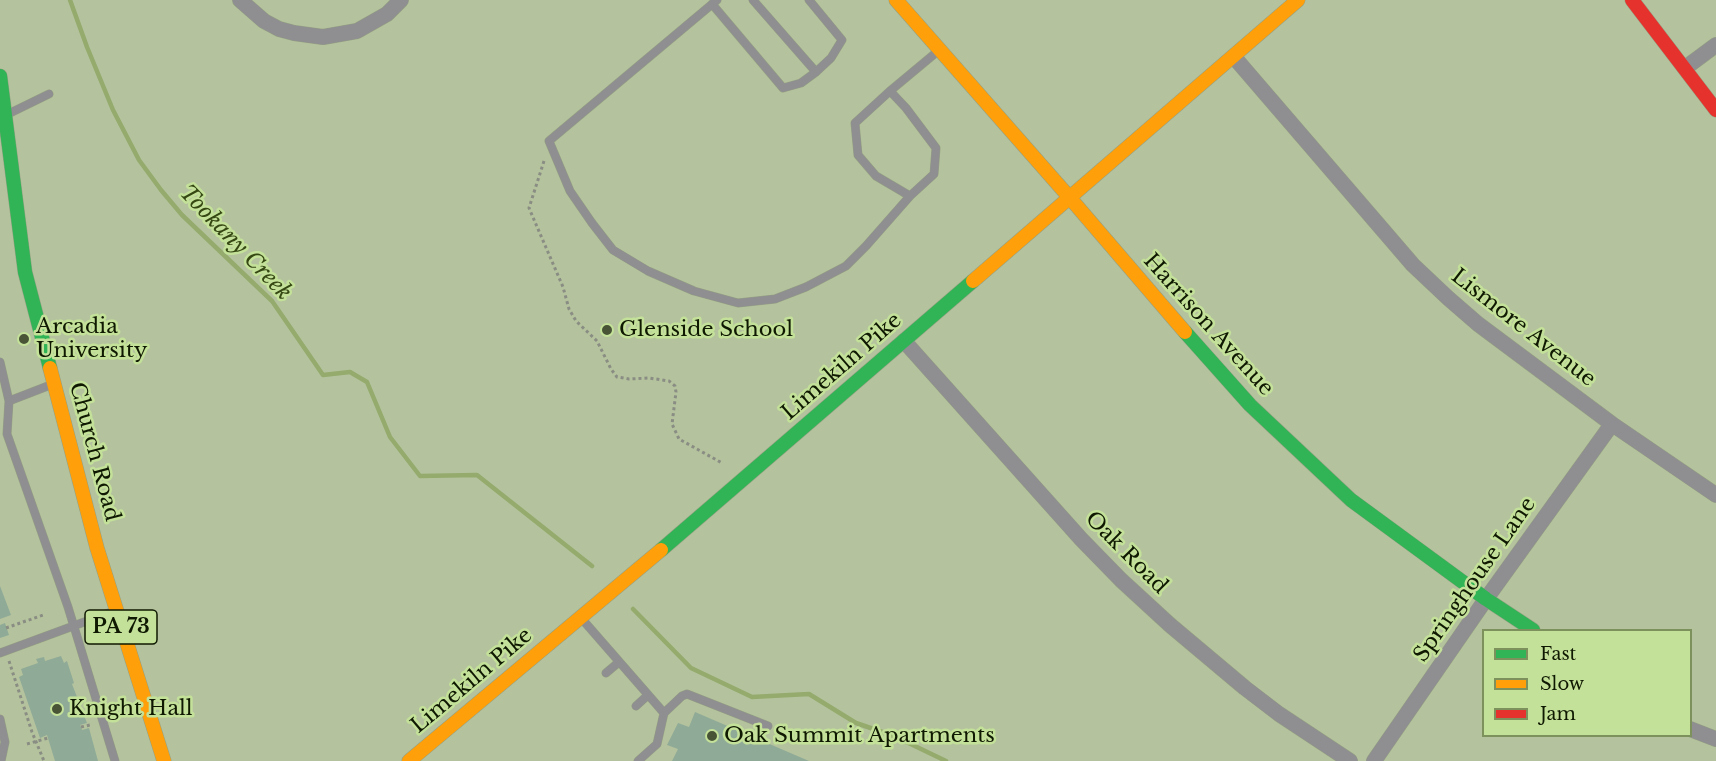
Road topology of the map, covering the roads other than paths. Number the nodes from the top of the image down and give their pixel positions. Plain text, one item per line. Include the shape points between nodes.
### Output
1 (240, 0) edge
2 (401, 0) edge
3 (753, 0) edge
4 (808, 0) edge
5 (896, 0) edge
6 (1298, 0) edge
7 (1632, 0) edge
8 (715, 2) edge
9 (1716, 45) edge
10 (940, 50) junction
11 (1234, 57) junction
12 (1685, 68) junction
13 (816, 72) junction
14 (0, 76) edge
15 (890, 91) junction
16 (49, 94) dead end
17 (1716, 111) edge
18 (5, 116) junction
19 (910, 196) junction
20 (1070, 198) junction
21 (904, 341) junction
22 (0, 362) edge
23 (54, 383) junction
24 (9, 401) junction
25 (0, 406) edge
26 (1612, 424) junction
27 (0, 437) edge
28 (9, 441) junction
29 (1716, 495) edge
30 (1486, 599) junction
31 (116, 610) junction
32 (581, 618) junction
33 (73, 625) junction
34 (1531, 629) edge
35 (0, 653) edge
36 (619, 662) junction
37 (606, 673) dead end
38 (648, 695) junction
39 (636, 706) dead end
40 (664, 713) junction
41 (0, 719) edge
42 (768, 726) dead end
43 (1692, 730) edge
44 (1716, 739) edge
45 (1, 761) edge
46 (115, 761) edge
47 (164, 761) edge
48 (409, 761) edge
49 (638, 761) edge
50 (1350, 761) edge
51 (1374, 761) edge

1 - 2 street via 264,21 279,28 323,37 357,31 387,14
3 - 13 lane
4 - 13 lane via 842,40
5 - 10 main road, Harrison Avenue
6 - 11 main road, Limekiln Pike
7 - 12 main road
8 - 13 lane via 783,88
8 - 19 lane via 549,141 570,190 613,250 648,272 694,291 738,303 775,299 846,266
9 - 12 street
10 - 15 lane
10 - 20 main road, Harrison Avenue
11 - 20 main road, Limekiln Pike
11 - 26 street, Lismore Avenue via 1413,265 1478,324
12 - 17 main road
14 - 18 main road, Church Road / PA 73
15 - 19 lane via 936,148 934,174
15 - 19 lane via 855,123 858,155 876,176
16 - 18 lane
18 - 23 main road, Church Road / PA 73 via 25,272
20 - 21 main road, Limekiln Pike
20 - 30 main road, Harrison Avenue via 1216,369 1296,450 1351,500
21 - 32 main road, Limekiln Pike
21 - 50 street, Oak Road via 1121,580 1245,688
22 - 24 lane
23 - 24 lane
23 - 31 main road, Church Road / PA 73
24 - 25 lane
24 - 28 lane
26 - 29 street, Lismore Avenue
26 - 30 street, Springhouse Lane
27 - 28 lane
28 - 33 lane
30 - 34 main road, Harrison Avenue
30 - 51 street, Springhouse Lane
31 - 33 lane
31 - 47 main road, Church Road / PA 73
32 - 36 lane
32 - 48 main road, Limekiln Pike
33 - 35 lane
33 - 46 lane
36 - 37 lane
36 - 38 lane
38 - 39 lane
38 - 40 lane
40 - 42 lane via 687,694
40 - 49 lane via 657,744
41 - 45 lane via 5,742
43 - 44 street

